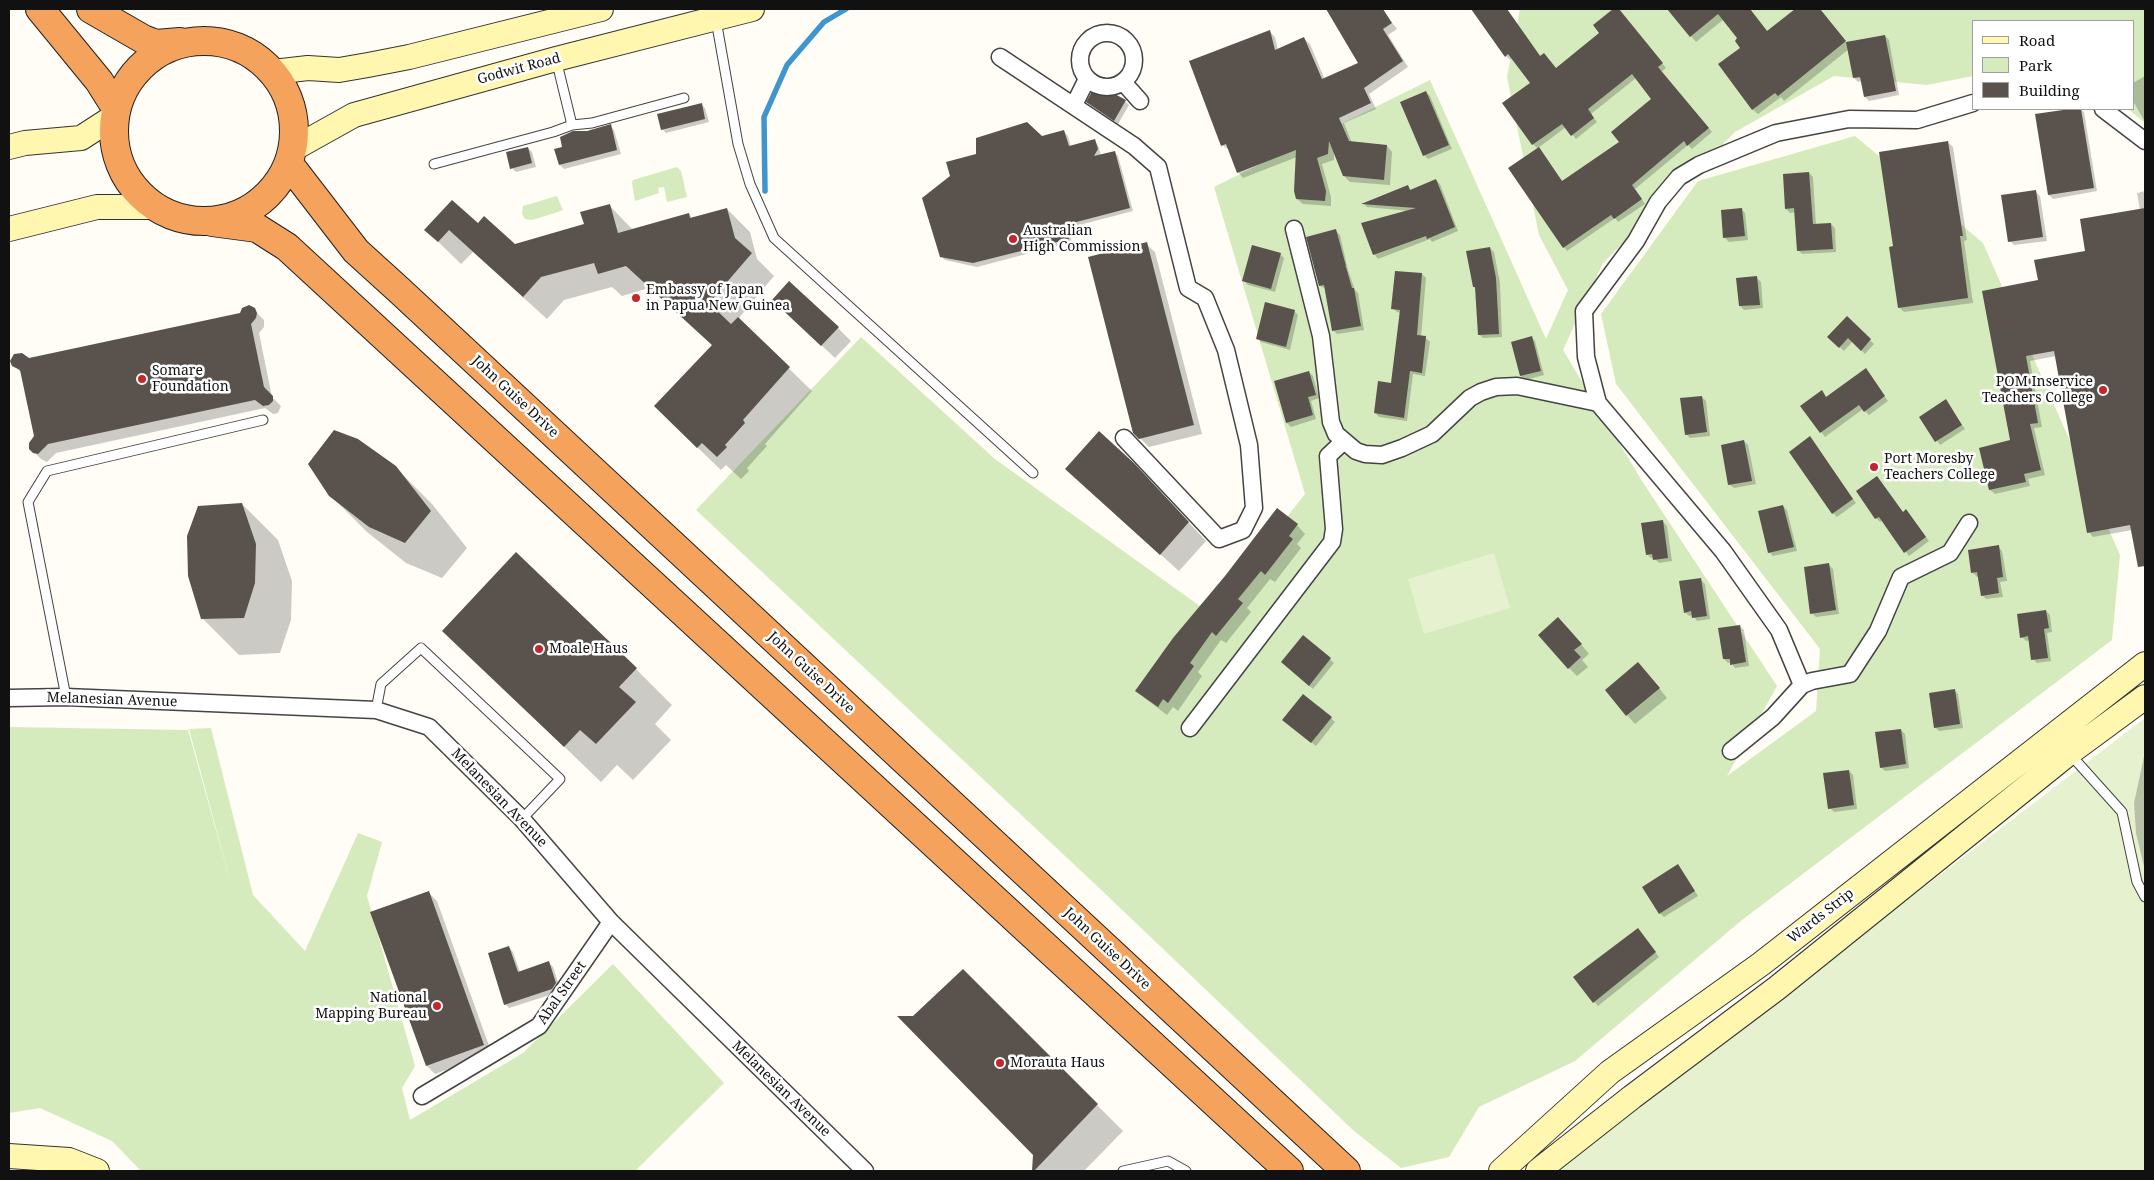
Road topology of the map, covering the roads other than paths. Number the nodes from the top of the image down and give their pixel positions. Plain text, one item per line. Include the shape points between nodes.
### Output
1 (40, 9) edge
2 (91, 9) edge
3 (601, 9) edge
4 (752, 9) edge
5 (716, 18) junction
6 (206, 40) junction
7 (1000, 58) dead end
8 (556, 59) junction
9 (273, 72) junction
10 (1087, 80) junction
11 (1123, 82) junction
12 (684, 98) dead end
13 (1140, 101) dead end
14 (1972, 103) edge
15 (1074, 106) junction
16 (2104, 110) edge
17 (115, 112) junction
18 (572, 125) junction
19 (2145, 142) edge
20 (9, 147) edge
21 (291, 156) junction
22 (434, 164) dead end
23 (154, 207) junction
24 (212, 222) junction
25 (9, 229) edge
26 (1294, 229) dead end
27 (1598, 403) junction
28 (263, 420) dead end
29 (1124, 438) dead end
30 (1344, 442) junction
31 (1033, 473) dead end
32 (1969, 523) dead end
33 (2145, 664) edge
34 (1802, 686) junction
35 (66, 697) junction
36 (2145, 697) edge
37 (9, 698) edge
38 (376, 710) junction
39 (1190, 728) dead end
40 (2062, 744) junction
41 (1731, 751) dead end
42 (522, 819) junction
43 (2145, 897) edge
44 (611, 922) junction
45 (422, 1096) dead end
46 (9, 1156) edge
47 (97, 1171) edge
48 (865, 1171) edge
49 (1123, 1171) edge
50 (1186, 1171) edge
51 (1289, 1171) edge
52 (1346, 1171) edge
53 (1501, 1171) edge
54 (1538, 1171) edge

1 - 17 highway via 99,82
2 - 6 highway via 156,44
3 - 9 street via 401,59 339,70 308,68
4 - 5 street, Godwit Road
5 - 8 street, Godwit Road
5 - 31 lane via 738,144 750,184 774,238
6 - 9 highway via 225,42 243,49 259,58
6 - 17 highway via 182,43 160,51 140,66 126,85
7 - 15 street
8 - 18 lane
8 - 21 street, Godwit Road via 354,115
9 - 21 highway via 286,92 293,114
10 - 11 street via 1109,88
10 - 11 street via 1080,66 1084,44 1096,35 1113,33 1122,37 1133,50 1133,68
10 - 15 street
11 - 13 street
12 - 18 lane via 592,123
14 - 27 street via 1917,120 1849,119 1776,133 1718,156 1679,177 1658,202 1636,242 1584,311 1586,357
15 - 29 street via 1134,146 1158,167 1188,288 1205,298 1226,350 1249,444 1254,508 1244,530 1219,539
16 - 19 street
17 - 20 street via 81,138
17 - 23 highway via 114,142 121,167 134,189
18 - 22 lane
21 - 24 highway via 276,186 259,204 237,216
21 - 52 highway, John Guise Drive via 356,251
23 - 24 highway via 181,219
23 - 25 street via 97,207
24 - 51 highway via 256,228 286,246
26 - 30 street via 1321,336 1331,422
27 - 30 street via 1517,386 1496,388 1470,398 1432,434 1402,448 1382,455 1365,454
27 - 34 street via 1723,551 1779,630
28 - 35 lane via 47,471 28,502
30 - 39 street via 1328,456 1334,529 1332,542
32 - 34 street via 1950,553 1901,578 1878,632 1850,674
33 - 40 street, Wards Strip
34 - 41 street via 1773,718
35 - 37 street, Melanesian Avenue
35 - 38 street, Melanesian Avenue
36 - 40 street, Wards Strip
38 - 42 street, Melanesian Avenue via 429,727
38 - 42 lane via 382,684 421,648 560,779
40 - 43 lane via 2122,812 2137,882
40 - 53 street, Wards Strip via 1610,1072
40 - 54 street, Wards Strip via 1777,988
42 - 44 street, Melanesian Avenue
44 - 45 street, Abal Street via 540,1026
44 - 48 street, Melanesian Avenue
46 - 47 street via 70,1160
49 - 50 lane via 1168,1162

